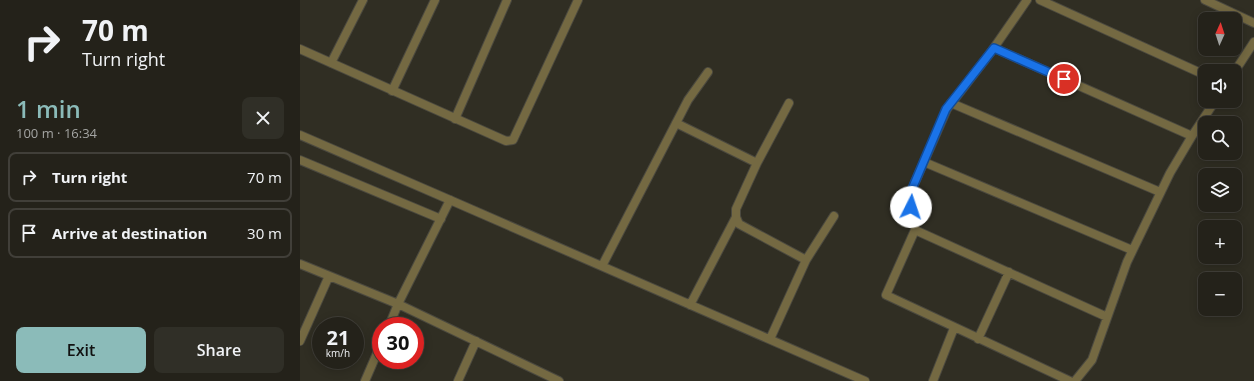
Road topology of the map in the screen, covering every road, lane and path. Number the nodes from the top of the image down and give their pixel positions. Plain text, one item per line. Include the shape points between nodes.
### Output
1 (362, 0) edge
2 (435, 0) edge
3 (507, 0) edge
4 (578, 0) edge
5 (1027, 0) edge
6 (1040, 0) edge
7 (1205, 0) edge
8 (1254, 23) edge
9 (1254, 42) edge
10 (994, 48) junction
11 (300, 49) edge
12 (331, 63) junction
13 (1240, 64) edge
14 (708, 72) dead end
15 (1198, 72) edge
16 (392, 91) junction
17 (789, 103) dead end
18 (951, 103) junction
19 (1210, 108) edge
20 (454, 119) junction
21 (676, 124) junction
22 (300, 135) edge
23 (1192, 136) junction
24 (300, 160) edge
25 (924, 162) junction
26 (757, 163) junction
27 (1160, 192) junction
28 (450, 200) junction
29 (834, 216) dead end
30 (736, 217) junction
31 (441, 219) junction
32 (915, 230) junction
33 (1132, 250) junction
34 (806, 260) junction
35 (300, 264) edge
36 (602, 266) junction
37 (1009, 272) junction
38 (329, 276) junction
39 (398, 304) junction
40 (690, 305) junction
41 (393, 317) edge
42 (1107, 317) junction
43 (954, 328) junction
44 (770, 339) junction
45 (978, 339) junction
46 (300, 341) edge
47 (476, 341) junction
48 (372, 365) edge
49 (365, 381) edge
50 (458, 381) edge
51 (559, 381) edge
52 (865, 381) edge
53 (933, 381) edge
54 (1070, 381) edge
55 (1074, 381) edge

1 - 12 street
2 - 16 street
3 - 20 street
4 - 20 street via 513,140 506,142
5 - 10 street
6 - 15 street
7 - 8 street
9 - 13 street
10 - 18 street
10 - 23 street
11 - 12 street
12 - 16 street
14 - 21 street via 688,100
16 - 20 street
17 - 26 street
18 - 25 street via 946,109
18 - 27 street
19 - 23 street
21 - 26 street
21 - 36 street
22 - 28 street
23 - 27 street
24 - 31 street
25 - 32 street via 909,196
25 - 33 street
26 - 30 street via 736,209
27 - 33 street
28 - 31 street
28 - 36 street
29 - 34 street
30 - 34 street via 738,224
30 - 40 street
31 - 39 street
32 - 37 street
32 - 43 street via 886,295
33 - 42 street
34 - 44 street
35 - 38 street
36 - 40 street
37 - 42 street
37 - 45 street
38 - 39 street
38 - 46 street
39 - 41 street
39 - 47 street
40 - 44 street
42 - 55 street via 1092,360
43 - 45 street
43 - 53 street
44 - 52 street
45 - 54 street
47 - 50 street
47 - 51 street
48 - 49 street

